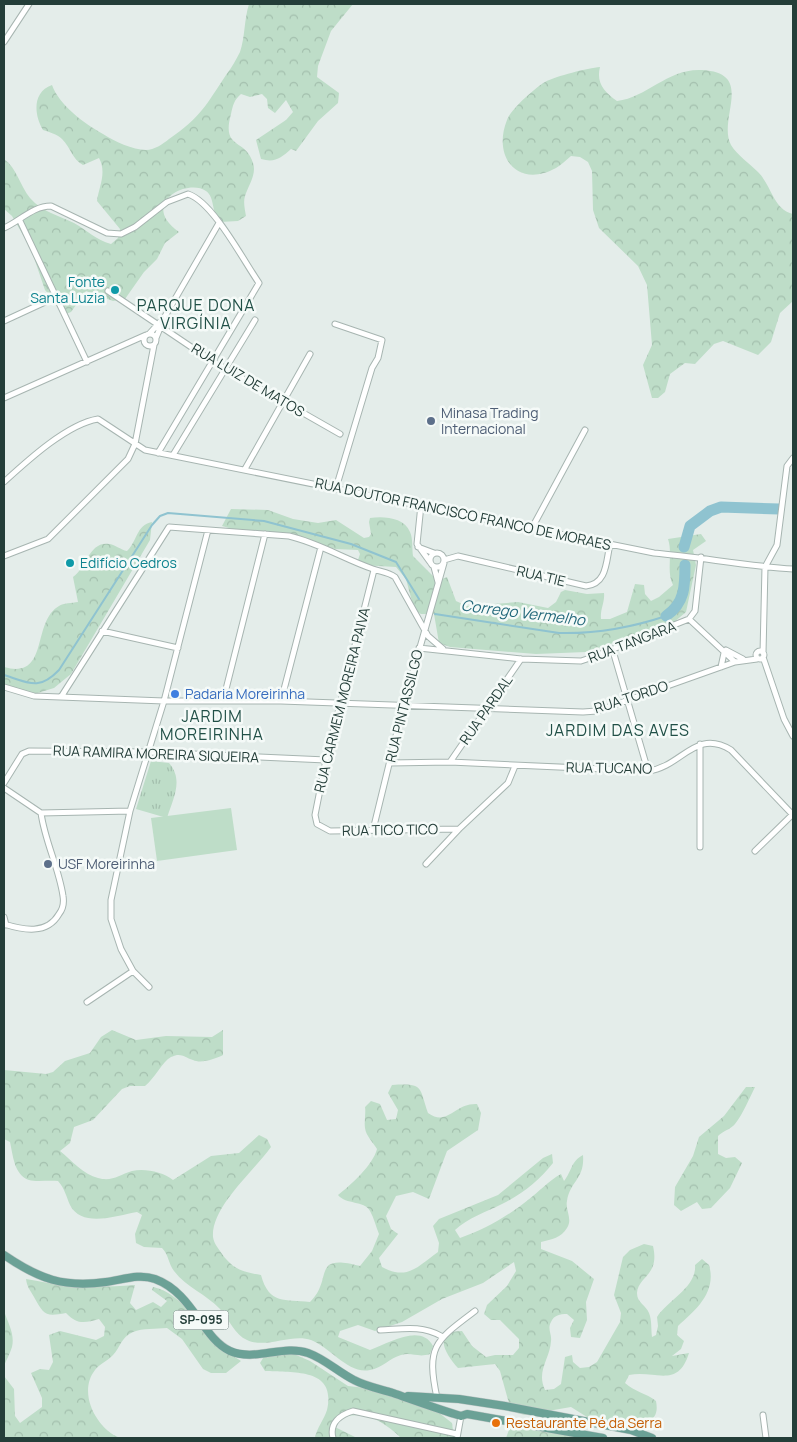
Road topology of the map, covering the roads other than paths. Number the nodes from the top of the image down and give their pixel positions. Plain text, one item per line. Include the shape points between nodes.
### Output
1 (29, 4) edge
2 (4, 42) edge
3 (20, 221) junction
4 (219, 224) junction
5 (4, 228) edge
6 (108, 291) dead end
7 (56, 297) junction
8 (255, 320) dead end
9 (4, 321) edge
10 (335, 324) dead end
11 (160, 325) junction
12 (147, 335) junction
13 (156, 338) junction
14 (136, 340) junction
15 (149, 345) junction
16 (310, 354) dead end
17 (212, 361) junction
18 (87, 362) junction
19 (226, 368) junction
20 (4, 398) edge
21 (283, 402) junction
22 (585, 430) dead end
23 (340, 434) dead end
24 (135, 444) junction
25 (158, 453) junction
26 (172, 455) junction
27 (793, 458) edge
28 (245, 469) junction
29 (4, 482) edge
30 (336, 488) junction
31 (421, 505) junction
32 (532, 528) junction
33 (208, 530) junction
34 (265, 534) junction
35 (610, 544) junction
36 (321, 547) junction
37 (418, 547) junction
38 (434, 553) junction
39 (4, 556) edge
40 (702, 557) junction
41 (444, 562) junction
42 (432, 564) junction
43 (765, 567) junction
44 (793, 569) edge
45 (374, 570) junction
46 (438, 583) junction
47 (414, 614) junction
48 (427, 617) junction
49 (689, 619) junction
50 (102, 630) junction
51 (424, 630) junction
52 (718, 645) junction
53 (178, 648) junction
54 (419, 648) junction
55 (443, 649) junction
56 (613, 651) junction
57 (724, 652) junction
58 (760, 655) junction
59 (522, 659) junction
60 (744, 659) junction
61 (735, 662) junction
62 (721, 667) junction
63 (4, 687) edge
64 (61, 697) junction
65 (629, 699) junction
66 (164, 701) junction
67 (223, 701) junction
68 (281, 701) junction
69 (340, 704) junction
70 (403, 707) junction
71 (486, 708) junction
72 (792, 734) edge
73 (700, 744) junction
74 (149, 752) junction
75 (326, 760) junction
76 (450, 762) junction
77 (390, 763) junction
78 (515, 766) junction
79 (648, 771) junction
80 (4, 783) edge
81 (4, 788) edge
82 (130, 811) junction
83 (40, 813) junction
84 (793, 814) edge
85 (322, 829) joint
86 (459, 829) junction
87 (373, 830) junction
88 (700, 847) dead end
89 (755, 851) dead end
90 (426, 864) dead end
91 (4, 917) edge
92 (5, 924) edge
93 (133, 971) junction
94 (149, 987) dead end
95 (87, 1002) dead end
96 (4, 1255) edge
97 (475, 1311) dead end
98 (380, 1330) dead end
99 (441, 1336) junction
100 (398, 1395) junction
101 (437, 1398) junction
102 (459, 1399) junction
103 (468, 1400) junction
104 (461, 1415) junction
105 (763, 1415) dead end
106 (457, 1436) edge
107 (332, 1438) edge
108 (603, 1438) edge
109 (652, 1438) edge
110 (766, 1438) edge

1 - 2 street
3 - 4 street via 32,210 51,206 107,233 121,234 167,202 188,194 203,202
3 - 5 street
3 - 7 street
4 - 11 street
4 - 17 street via 259,283
6 - 11 street, RUA LUIZ DE MATOS
7 - 9 street
7 - 18 street
8 - 19 street
10 - 30 street via 382,340
11 - 12 street
11 - 13 street
11 - 17 street, RUA LUIZ DE MATOS
12 - 13 street
12 - 14 street
12 - 15 street
13 - 15 street
14 - 15 street
14 - 18 street
15 - 24 street via 151,359
16 - 21 street
17 - 19 street, RUA LUIZ DE MATOS
17 - 25 street
18 - 20 street
19 - 21 street, RUA LUIZ DE MATOS
19 - 26 street
21 - 23 street, RUA LUIZ DE MATOS
21 - 28 street
22 - 32 street
24 - 25 street, RUA DOUTOR FRANCISCO FRANCO DE MORAES
24 - 29 street, RUA DOUTOR FRANCISCO FRANCO DE MORAES via 98,420 86,421 33,454
24 - 39 street via 128,459 48,540
25 - 26 street, RUA DOUTOR FRANCISCO FRANCO DE MORAES
26 - 28 street, RUA DOUTOR FRANCISCO FRANCO DE MORAES
27 - 43 street via 787,466 777,546
28 - 30 street, RUA DOUTOR FRANCISCO FRANCO DE MORAES
30 - 31 street, RUA DOUTOR FRANCISCO FRANCO DE MORAES
31 - 32 street, RUA DOUTOR FRANCISCO FRANCO DE MORAES
31 - 37 street
32 - 35 street, RUA DOUTOR FRANCISCO FRANCO DE MORAES
33 - 34 street
33 - 50 street via 169,527 164,531
33 - 53 street
34 - 36 street via 289,536
34 - 67 street
35 - 40 street, RUA DOUTOR FRANCISCO FRANCO DE MORAES via 654,553
35 - 41 street, RUA TIE via 601,580 586,586 458,556
36 - 45 street
36 - 68 street
37 - 38 street
37 - 42 street
38 - 41 street via 440,553
38 - 42 street via 430,557
40 - 43 street, RUA DOUTOR FRANCISCO FRANCO DE MORAES
40 - 49 street, RUA TANGARA via 695,611
41 - 42 street via 439,567
41 - 46 street, RUA PINTASSILGO
42 - 46 street
43 - 44 street, RUA DOUTOR FRANCISCO FRANCO DE MORAES
43 - 58 street via 764,645
45 - 47 street via 394,577
45 - 69 street, RUA CARMEM MOREIRA PAIVA
46 - 48 street, RUA PINTASSILGO
47 - 48 street
47 - 51 street
48 - 51 street, RUA PINTASSILGO
49 - 52 street
49 - 56 street, RUA TANGARA
50 - 53 street
50 - 64 street
51 - 54 street, RUA PINTASSILGO
51 - 55 street
52 - 57 street
52 - 60 street
53 - 66 street
54 - 55 street, RUA TANGARA
54 - 70 street, RUA PINTASSILGO
55 - 59 street, RUA TANGARA
56 - 59 street, RUA TANGARA via 581,661
56 - 65 street
57 - 61 street
57 - 62 street
58 - 60 street, RUA TORDO
58 - 72 street
59 - 71 street, RUA PARDAL
60 - 61 street, RUA TORDO
61 - 62 street, RUA TORDO
62 - 65 street, RUA TORDO
63 - 64 street, RUA TORDO via 34,696
64 - 66 street, RUA TORDO
65 - 71 street, RUA TORDO via 583,712
65 - 79 street
66 - 67 street, RUA TORDO
66 - 74 street
67 - 68 street, RUA TORDO
68 - 69 street, RUA TORDO
69 - 70 street, RUA TORDO
69 - 75 street, RUA CARMEM MOREIRA PAIVA
70 - 71 street, RUA TORDO
70 - 77 street, RUA PINTASSILGO
71 - 76 street, RUA PARDAL
73 - 79 street, RUA TUCANO via 659,769
73 - 84 street via 722,744 731,750
73 - 88 street
74 - 75 street, RUA RAMIRA MOREIRA SIQUEIRA
74 - 80 street, RUA RAMIRA MOREIRA SIQUEIRA via 29,751 22,754
74 - 82 street
75 - 85 street, RUA CARMEM MOREIRA PAIVA via 316,815 317,824
76 - 77 street, RUA TUCANO
76 - 78 street, RUA TUCANO
77 - 87 street, RUA PINTASSILGO
78 - 79 street, RUA TUCANO
78 - 86 street via 508,783
81 - 83 street
82 - 83 street
82 - 93 street via 113,884 112,919 121,949
83 - 92 street via 64,897 62,909 56,920 46,927 34,930
84 - 89 street
85 - 87 street, RUA TICO TICO
86 - 87 street, RUA TICO TICO
86 - 90 street
91 - 92 street
93 - 94 street
93 - 95 street
96 - 100 main road, SP-095 via 50,1280 72,1285 138,1277 164,1282 178,1292 230,1351 249,1355 291,1349 309,1353 354,1380
97 - 99 street
98 - 99 street via 411,1327 430,1330
99 - 101 street via 433,1357 432,1373
100 - 101 main road, SP-095
100 - 104 main road, SP-095
101 - 102 main road, SP-095
102 - 103 main road, SP-095
102 - 104 main road via 452,1408
103 - 104 main road via 470,1406
103 - 109 main road, SP-095 via 631,1430
104 - 106 street
104 - 108 main road, SP-095
105 - 110 street
106 - 107 street via 353,1411 341,1414 334,1423

